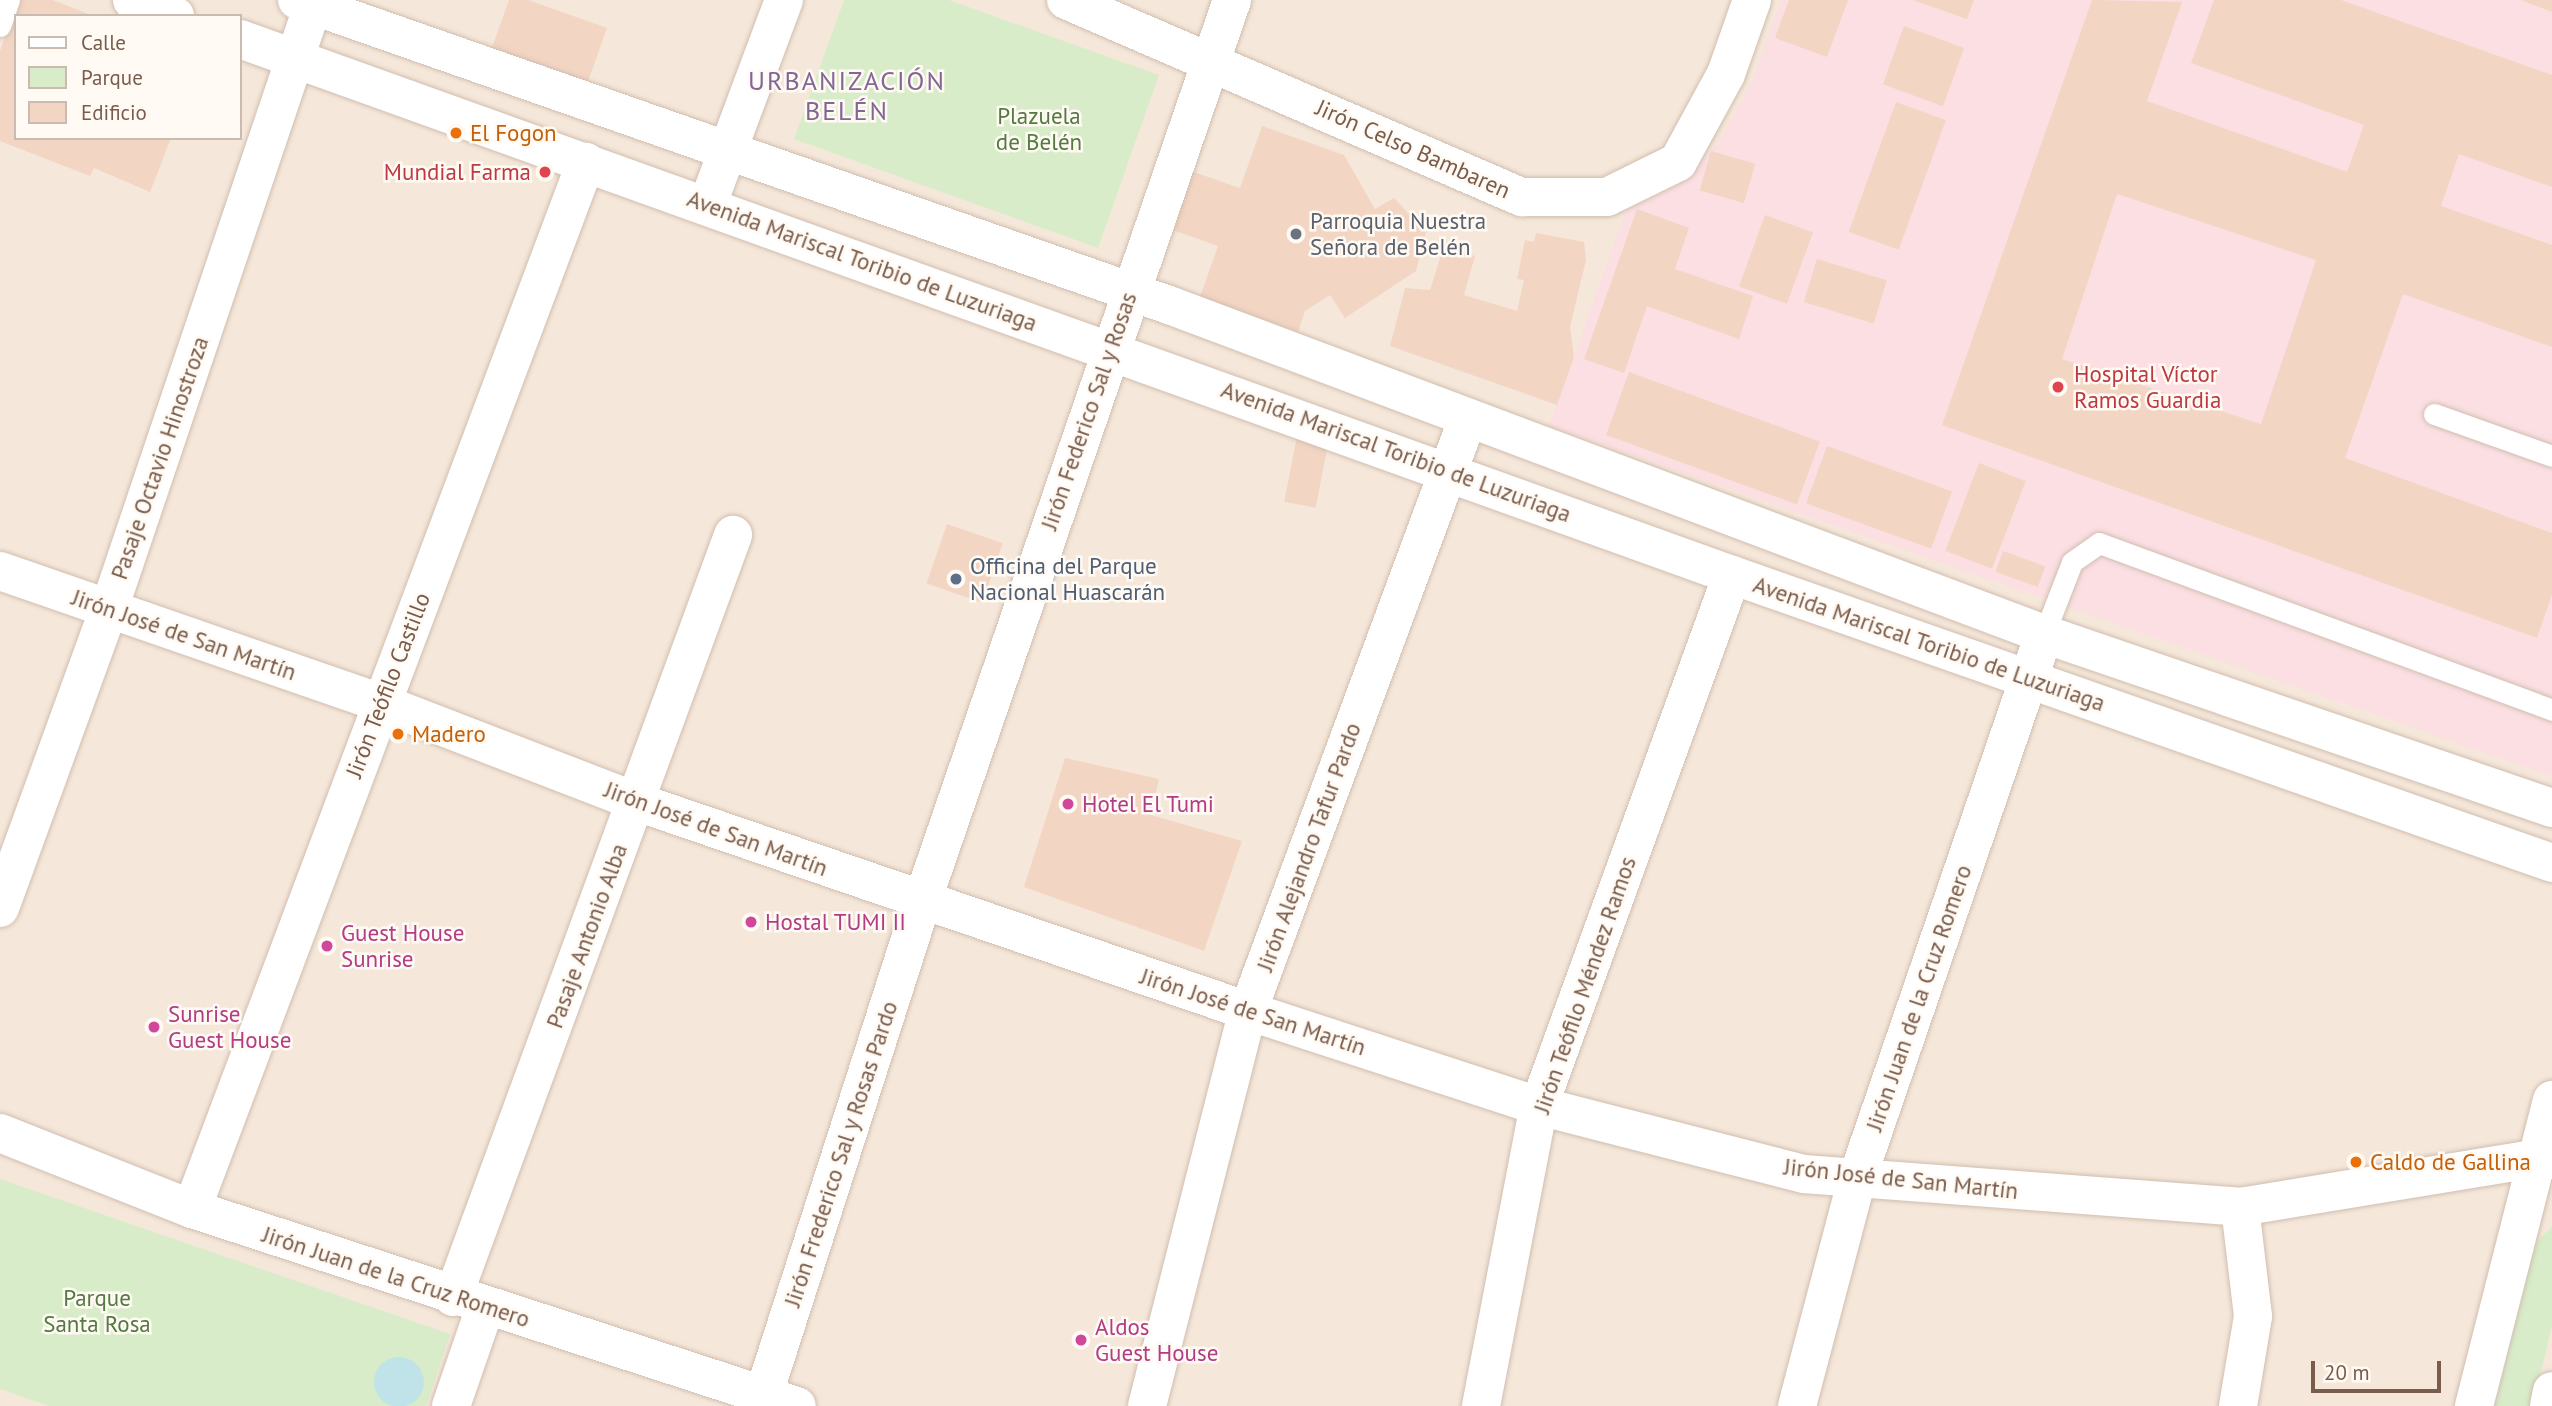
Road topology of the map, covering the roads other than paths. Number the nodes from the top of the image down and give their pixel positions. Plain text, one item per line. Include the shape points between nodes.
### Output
1 (9, 0) edge
2 (132, 0) edge
3 (784, 0) edge
4 (1066, 0) edge
5 (1232, 0) edge
6 (1752, 0) edge
7 (305, 3) edge
8 (170, 14) edge
9 (0, 26) edge
10 (242, 40) edge
11 (295, 59) junction
12 (1210, 59) junction
13 (728, 154) junction
14 (586, 162) junction
15 (707, 206) junction
16 (1130, 291) junction
17 (1109, 348) junction
18 (2434, 414) dead end
19 (1468, 418) junction
20 (2552, 457) edge
21 (1448, 471) junction
22 (733, 535) dead end
23 (0, 571) edge
24 (1732, 575) junction
25 (109, 609) junction
26 (2044, 634) junction
27 (2029, 680) junction
28 (381, 703) junction
29 (2552, 710) edge
30 (637, 802) junction
31 (2552, 808) edge
32 (2552, 863) edge
33 (922, 902) junction
34 (0, 908) edge
35 (1248, 1011) junction
36 (2552, 1100) edge
37 (1539, 1106) junction
38 (0, 1133) edge
39 (2546, 1159) edge
40 (1857, 1179) junction
41 (2239, 1206) junction
42 (192, 1209) junction
43 (469, 1302) junction
44 (2552, 1391) edge
45 (774, 1402) edge
46 (451, 1406) edge
47 (1147, 1406) edge
48 (1481, 1406) edge
49 (1797, 1406) edge
50 (2238, 1406) edge
51 (2474, 1406) edge
52 (2549, 1406) edge

1 - 9 lane
2 - 8 street
3 - 13 street
4 - 12 street, Jirón Celso Bambaren
5 - 12 street, Jirón Federico Sal y Rosas
6 - 12 street, Jirón Celso Bambaren via 1726,74 1678,162 1607,197 1522,197
7 - 11 street, Pasaje Octavio Hinostroza
7 - 13 street, Avenida Mariscal Toribio de Luzuriaga
10 - 11 street, Avenida Mariscal Toribio de Luzuriaga
11 - 14 street, Avenida Mariscal Toribio de Luzuriaga
11 - 25 street, Pasaje Octavio Hinostroza
12 - 16 street, Jirón Federico Sal y Rosas
13 - 15 street
13 - 16 street, Avenida Mariscal Toribio de Luzuriaga
14 - 15 street, Avenida Mariscal Toribio de Luzuriaga
14 - 28 street, Jirón Teófilo Castillo
15 - 17 street, Avenida Mariscal Toribio de Luzuriaga
16 - 17 street, Jirón Federico Sal y Rosas
16 - 19 street, Avenida Mariscal Toribio de Luzuriaga
17 - 21 street, Avenida Mariscal Toribio de Luzuriaga
17 - 33 street, Jirón Federico Sal y Rosas
18 - 20 lane
19 - 21 street, Jirón Alejandro Tafur Pardo
19 - 26 street, Avenida Mariscal Toribio de Luzuriaga
21 - 24 street, Avenida Mariscal Toribio de Luzuriaga
21 - 35 street, Jirón Alejandro Tafur Pardo
22 - 30 street, Pasaje Antonio Alba
23 - 25 street, Jirón José de San Martín
24 - 27 street, Avenida Mariscal Toribio de Luzuriaga
24 - 37 street, Jirón Teófilo Méndez Ramos
25 - 28 street, Jirón José de San Martín
25 - 34 street, Pasaje Octavio Hinostroza
26 - 27 street, Jirón Juan de la Cruz Romero
26 - 29 lane via 2072,562 2099,543
26 - 31 street, Avenida Mariscal Toribio de Luzuriaga
27 - 32 street, Avenida Mariscal Toribio de Luzuriaga
27 - 40 street, Jirón Juan de la Cruz Romero
28 - 30 street, Jirón José de San Martín
28 - 42 street, Jirón Teófilo Castillo
30 - 33 street, Jirón José de San Martín
30 - 43 street, Pasaje Antonio Alba
33 - 35 street, Jirón José de San Martín
33 - 45 street, Jirón Frederico Sal y Rosas Pardo
35 - 37 street, Jirón José de San Martín
35 - 47 street, Jirón Alejandro Tafur Pardo
36 - 39 street
37 - 40 street, Jirón José de San Martín via 1804,1174
37 - 48 street, Jirón Teófilo Méndez Ramos
38 - 42 street, Jirón Juan de la Cruz Romero
39 - 41 street, Jirón José de San Martín
39 - 51 street
40 - 41 street, Jirón José de San Martín
40 - 49 street, Jirón Juan de la Cruz Romero
41 - 50 street via 2253,1317
42 - 43 street, Jirón Juan de la Cruz Romero
43 - 45 street, Jirón Juan de la Cruz Romero
43 - 46 street, Pasaje Antonio Alba
44 - 52 street

